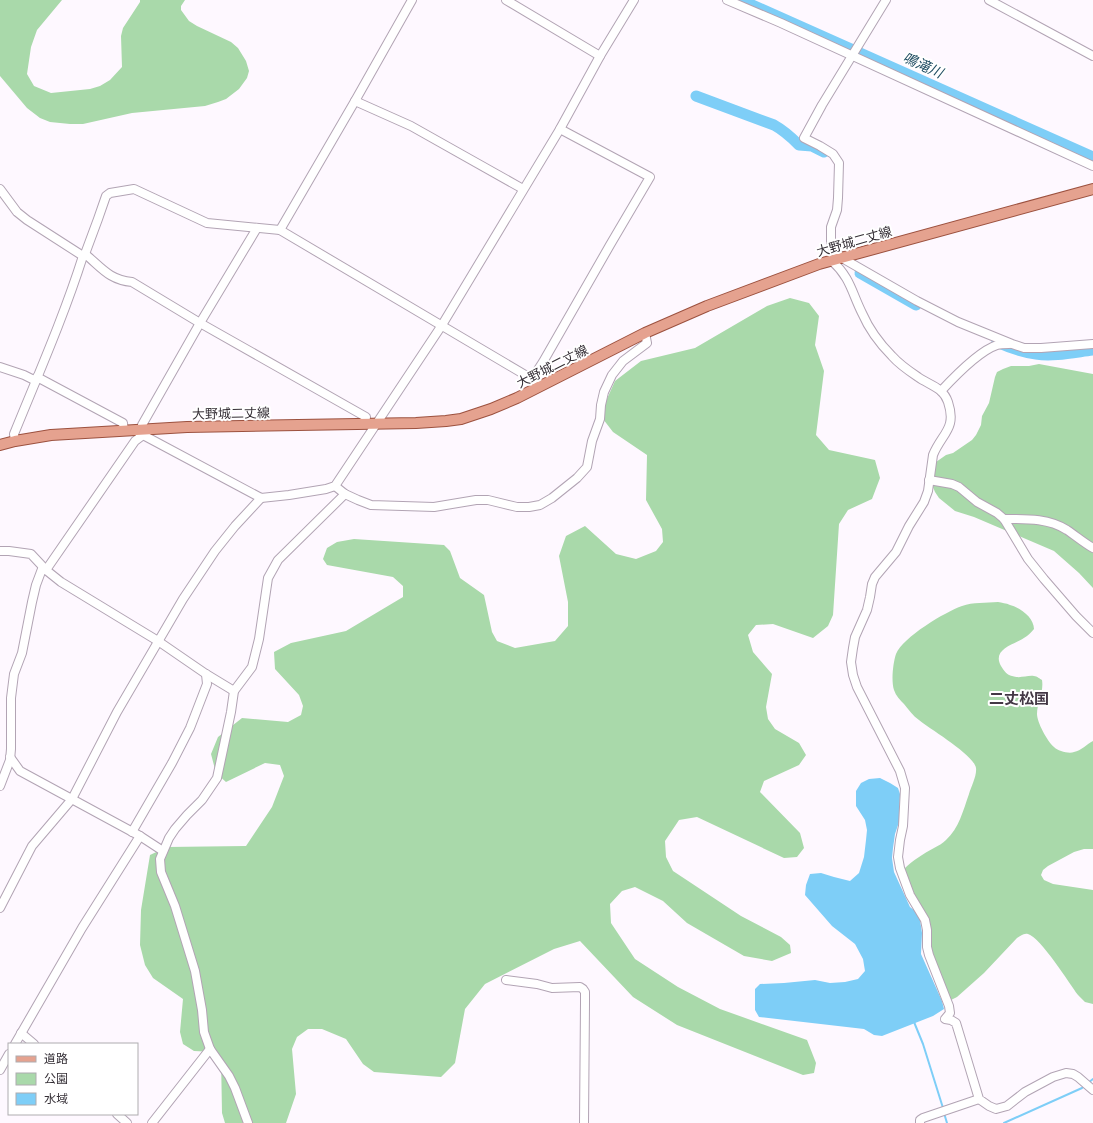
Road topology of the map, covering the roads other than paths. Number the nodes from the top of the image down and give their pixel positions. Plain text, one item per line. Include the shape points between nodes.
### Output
1 (412, 0) edge
2 (506, 0) edge
3 (634, 0) edge
4 (886, 0) edge
5 (990, 0) edge
6 (732, 1) edge
7 (600, 56) junction
8 (852, 56) junction
9 (1093, 56) edge
10 (355, 101) junction
11 (560, 129) junction
12 (1093, 166) edge
13 (0, 189) edge
14 (523, 189) junction
15 (1093, 189) edge
16 (257, 228) junction
17 (280, 230) junction
18 (84, 255) junction
19 (837, 259) junction
20 (200, 323) junction
21 (442, 325) junction
22 (645, 333) junction
23 (1012, 344) junction
24 (1093, 344) edge
25 (0, 367) edge
26 (532, 378) junction
27 (37, 379) junction
28 (541, 386) junction
29 (941, 391) junction
30 (365, 424) junction
31 (377, 424) junction
32 (124, 431) junction
33 (143, 432) junction
34 (15, 441) junction
35 (0, 445) edge
36 (929, 480) junction
37 (335, 486) junction
38 (345, 494) junction
39 (261, 498) junction
40 (1004, 519) junction
41 (1093, 548) edge
42 (0, 551) edge
43 (46, 570) junction
44 (1093, 633) edge
45 (158, 641) junction
46 (206, 674) junction
47 (234, 691) junction
48 (10, 758) junction
49 (0, 786) edge
50 (72, 799) junction
51 (132, 832) junction
52 (140, 836) junction
53 (163, 851) junction
54 (0, 908) edge
55 (506, 980) dead end
56 (21, 1033) junction
57 (16, 1043) edge
58 (33, 1043) edge
59 (210, 1049) junction
60 (8, 1056) edge
61 (0, 1070) edge
62 (1093, 1090) edge
63 (979, 1099) junction
64 (118, 1115) edge
65 (127, 1123) edge
66 (152, 1123) edge
67 (248, 1123) edge
68 (584, 1123) edge
69 (920, 1123) edge

1 - 10 street
2 - 7 street
3 - 7 street
4 - 8 street
5 - 9 street
6 - 8 street
7 - 11 street
8 - 12 street
8 - 19 street via 804,138 833,154 839,163 838,198 831,227 831,242
10 - 14 street via 411,126
10 - 17 street
11 - 14 street
11 - 26 street via 650,177
13 - 18 street via 17,212 27,220
14 - 21 street
15 - 19 main road, 大野城二丈線
16 - 17 street
16 - 18 street via 207,223 134,189 106,196
16 - 20 street
17 - 21 street
18 - 20 street via 112,277 132,282
18 - 27 street
19 - 22 main road, 大野城二丈線 via 707,306
19 - 23 street via 958,322
19 - 29 street via 861,313 876,338 892,357
20 - 30 street via 366,416
20 - 33 street via 142,425
21 - 26 street
21 - 31 street
22 - 28 main road, 大野城二丈線
22 - 38 street via 647,343 623,361 612,375 604,392 600,419 587,467 577,478 540,505 517,507 488,500 434,507 371,505
23 - 24 street via 1024,348 1041,348
23 - 29 street via 997,345 983,352
25 - 27 street
26 - 28 street
27 - 32 street via 123,423
27 - 34 street via 14,434
28 - 31 main road, 大野城二丈線 via 491,409 461,419
29 - 36 street via 947,401 951,418 948,430 935,449
30 - 31 main road, 大野城二丈線
30 - 33 main road, 大野城二丈線 via 228,426
31 - 37 street
32 - 33 main road, 大野城二丈線
32 - 34 main road, 大野城二丈線 via 51,435
33 - 39 street
33 - 43 street
34 - 35 main road, 大野城二丈線
36 - 40 street via 959,487
36 - 63 street via 924,502 900,546 874,577 867,610 855,637 851,662 857,687 900,771 905,788 898,857 900,868 910,895 925,920 926,947 949,1006 950,1013 945,1019 956,1023
37 - 38 street
37 - 39 street
38 - 47 street via 298,539 273,568 268,578 252,667
39 - 45 street via 215,551
40 - 41 street via 1034,519 1053,523
40 - 44 street via 1028,559
42 - 43 street via 31,554
43 - 45 street via 67,586
43 - 48 street via 42,569 36,586 25,643 14,674
45 - 46 street
45 - 50 street via 117,712
46 - 47 street
46 - 51 street via 207,684 190,728
47 - 53 street via 217,778 202,800 175,829
48 - 49 street
48 - 50 street via 20,771
50 - 51 street
50 - 54 street via 32,846
51 - 52 street
52 - 53 street
52 - 56 street via 82,928
53 - 59 street via 160,859 161,872 195,971 204,1032
55 - 68 street via 552,988 580,987 585,992
56 - 57 street
56 - 58 street
59 - 66 street
59 - 67 street via 229,1076
60 - 61 street
62 - 63 street via 1078,1076 1066,1073 1025,1092 1007,1106 996,1109
63 - 69 street via 923,1118
64 - 65 street

